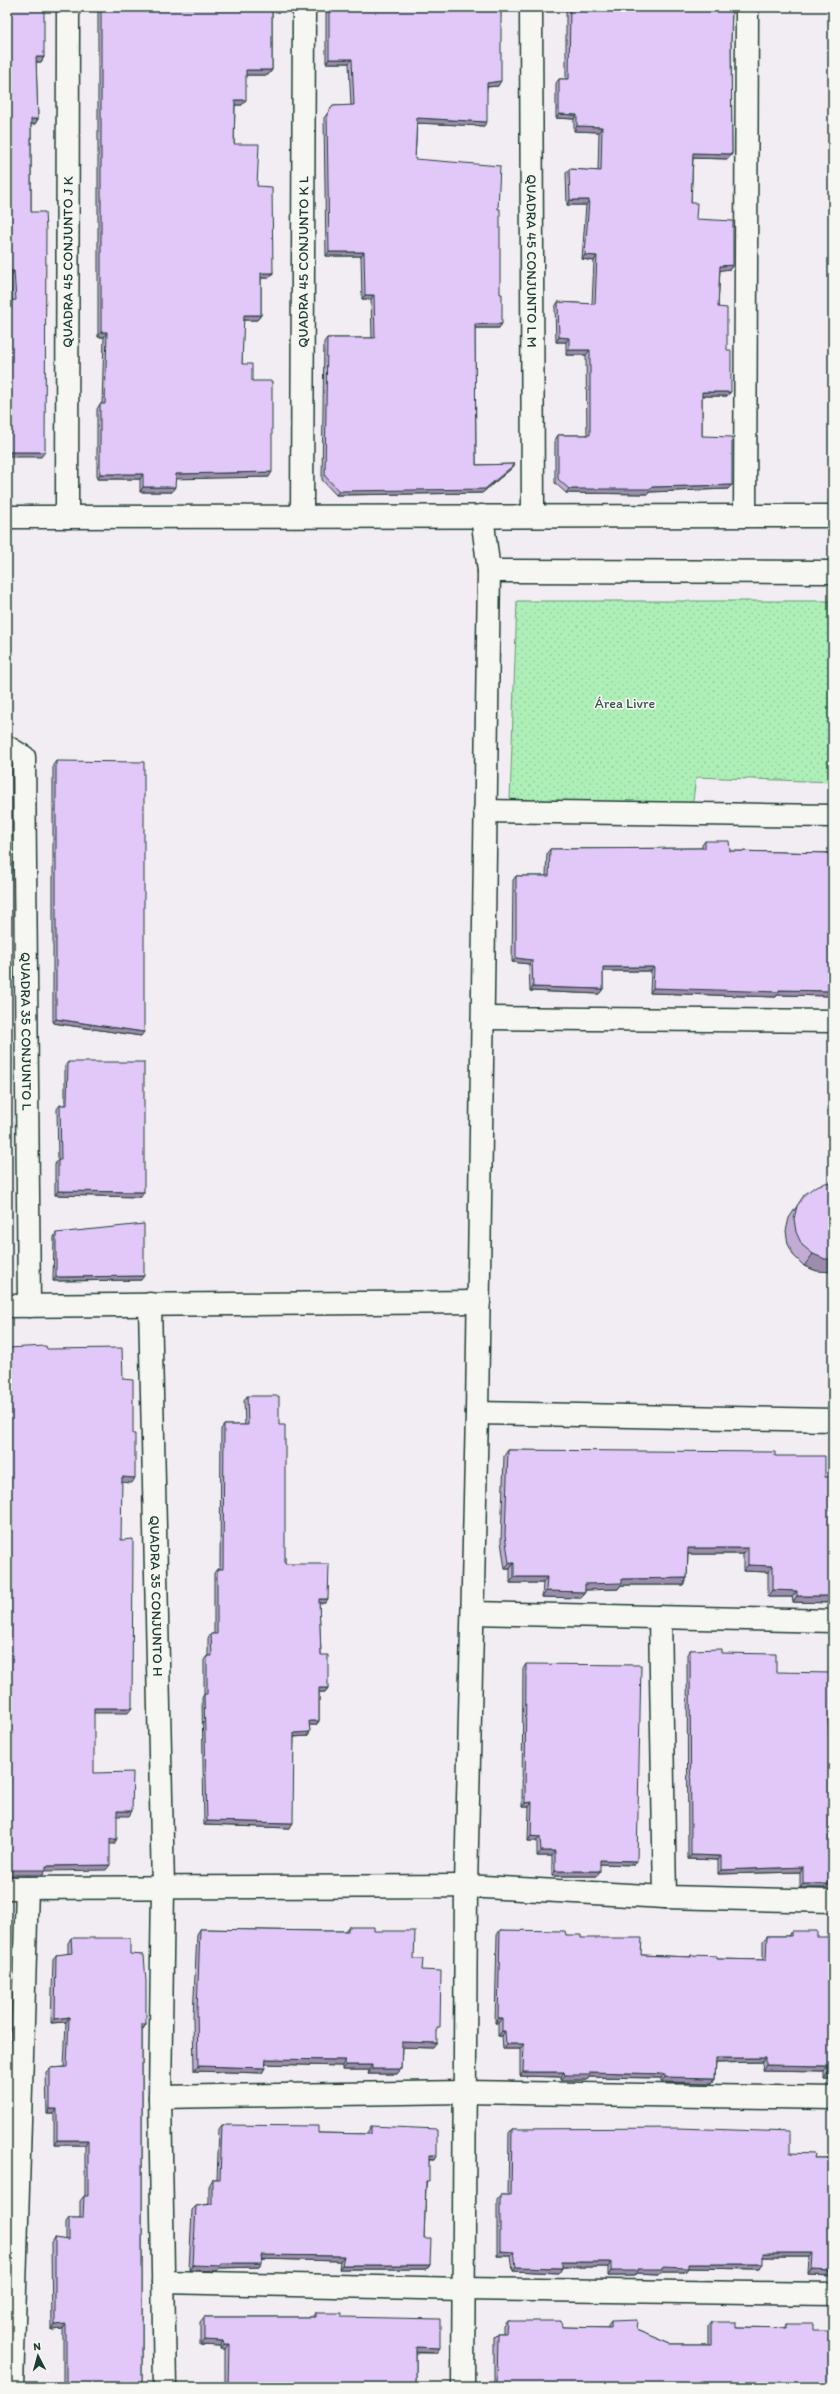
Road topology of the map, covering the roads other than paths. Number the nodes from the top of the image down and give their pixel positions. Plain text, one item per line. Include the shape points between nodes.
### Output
1 (68, 7) edge
2 (304, 7) edge
3 (531, 7) edge
4 (747, 7) edge
5 (302, 516) junction
6 (482, 516) junction
7 (533, 516) junction
8 (745, 516) junction
9 (833, 516) edge
10 (7, 517) edge
11 (67, 517) junction
12 (489, 572) junction
13 (833, 572) edge
14 (15, 752) edge
15 (485, 811) junction
16 (833, 816) edge
17 (483, 1018) junction
18 (833, 1021) edge
19 (479, 1302) junction
20 (150, 1304) junction
21 (7, 1306) edge
22 (29, 1306) junction
23 (477, 1413) junction
24 (833, 1420) edge
25 (474, 1613) junction
26 (660, 1617) junction
27 (833, 1621) edge
28 (466, 1886) junction
29 (163, 1887) junction
30 (17, 1888) edge
31 (664, 1897) junction
32 (833, 1901) edge
33 (463, 2092) junction
34 (160, 2096) junction
35 (833, 2098) edge
36 (163, 2282) junction
37 (463, 2290) junction
38 (833, 2294) edge
39 (12, 2387) edge
40 (165, 2387) edge
41 (463, 2387) edge

1 - 11 street, QUADRA 45 CONJUNTO J K
2 - 5 street, QUADRA 45 CONJUNTO K L
3 - 7 street, QUADRA 45 CONJUNTO L M
4 - 8 street
5 - 6 street
5 - 11 street
6 - 7 street
6 - 12 street
7 - 8 street
8 - 9 street
10 - 11 street
12 - 13 street
12 - 15 street
14 - 22 street, QUADRA 35 CONJUNTO L
15 - 16 street
15 - 17 street
17 - 18 street
17 - 19 street
19 - 20 street
19 - 23 street
20 - 22 street
20 - 29 street, QUADRA 35 CONJUNTO H
21 - 22 street
23 - 24 street
23 - 25 street
25 - 26 street
25 - 28 street
26 - 27 street
26 - 31 street
28 - 29 street
28 - 31 street
28 - 33 street
29 - 30 street
29 - 34 street, QUADRA 35 CONJUNTO H
30 - 39 street
31 - 32 street
33 - 34 street
33 - 35 street
33 - 37 street
34 - 36 street, QUADRA 35 CONJUNTO H
36 - 37 street
36 - 40 street, QUADRA 35 CONJUNTO H
37 - 38 street
37 - 41 street

